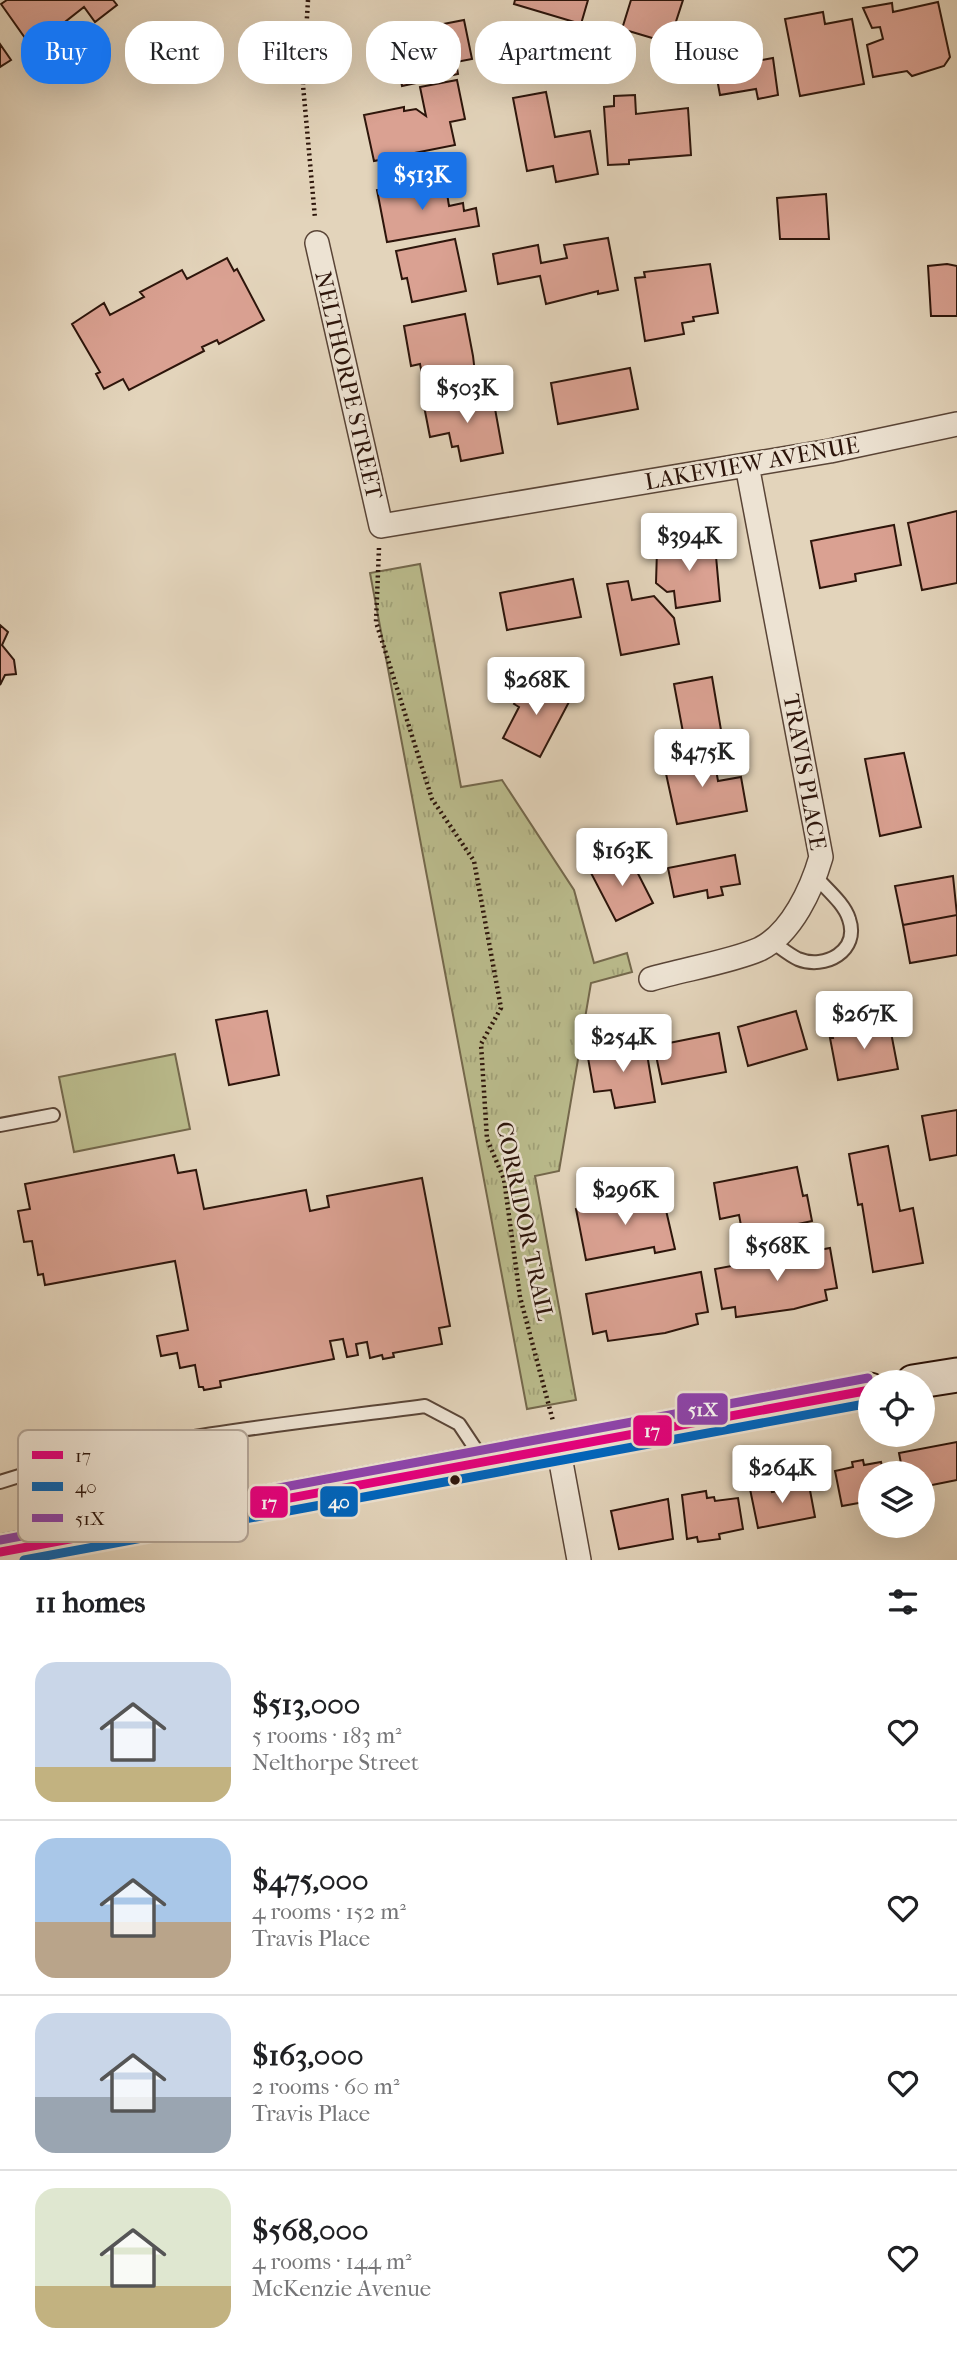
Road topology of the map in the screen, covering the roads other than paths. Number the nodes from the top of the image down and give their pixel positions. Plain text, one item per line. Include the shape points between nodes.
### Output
1 (317, 243) road end
2 (957, 424) edge
3 (747, 466) junction
4 (382, 526) joint
5 (816, 876) junction
6 (771, 941) junction
7 (651, 979) dead end
8 (53, 1115) dead end
9 (0, 1125) edge
10 (957, 1375) edge
11 (935, 1378) edge
12 (858, 1392) edge
13 (248, 1430) edge
14 (558, 1446) junction
15 (484, 1460) junction
16 (18, 1476) edge
17 (0, 1482) edge
18 (248, 1505) edge
19 (53, 1542) edge
20 (0, 1552) edge
21 (579, 1560) edge

1 - 4 street, NELTHORPE STREET
2 - 3 street, LAKEVIEW AVENUE
3 - 4 street, LAKEVIEW AVENUE
3 - 5 street, TRAVIS PLACE via 818,832 821,856
5 - 6 street, TRAVIS PLACE via 782,932
5 - 6 lane via 849,919 849,944 829,961 812,963 797,959
6 - 7 street, TRAVIS PLACE via 761,949
8 - 9 lane
10 - 11 main road
12 - 14 main road
13 - 15 lane via 425,1406 459,1424
14 - 15 main road
14 - 21 street
15 - 18 main road
16 - 17 lane
19 - 20 main road

